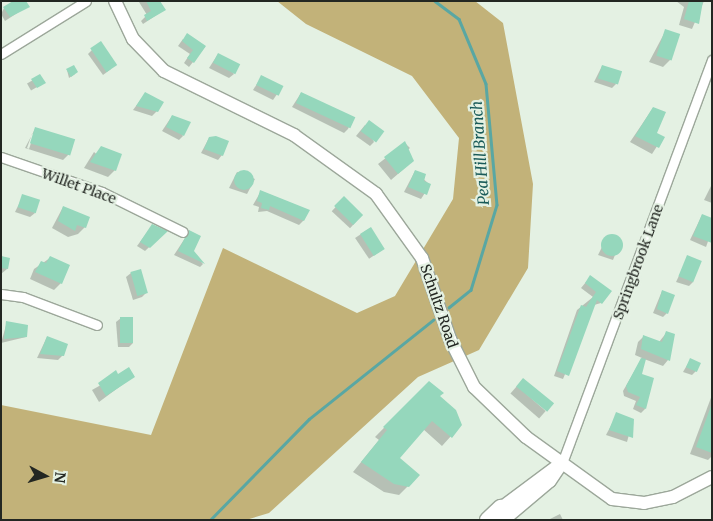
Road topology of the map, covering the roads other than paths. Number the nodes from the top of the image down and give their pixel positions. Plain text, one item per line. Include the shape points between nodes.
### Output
1 (86, 1) edge
2 (115, 1) edge
3 (1, 54) edge
4 (712, 60) edge
5 (1, 157) edge
6 (182, 232) dead end
7 (1, 294) edge
8 (97, 325) dead end
9 (562, 463) junction
10 (712, 477) edge
11 (504, 515) edge
12 (488, 520) edge

1 - 3 street
2 - 9 street, Schultz Road via 133,39 164,71 294,134 376,194 422,258 452,345 474,387 526,437
4 - 9 street, Springbrook Lane
5 - 6 street, Willet Place via 102,192
7 - 8 street via 38,302
9 - 10 street, Schultz Road via 612,499 644,503 673,497
9 - 11 street
11 - 12 highway

